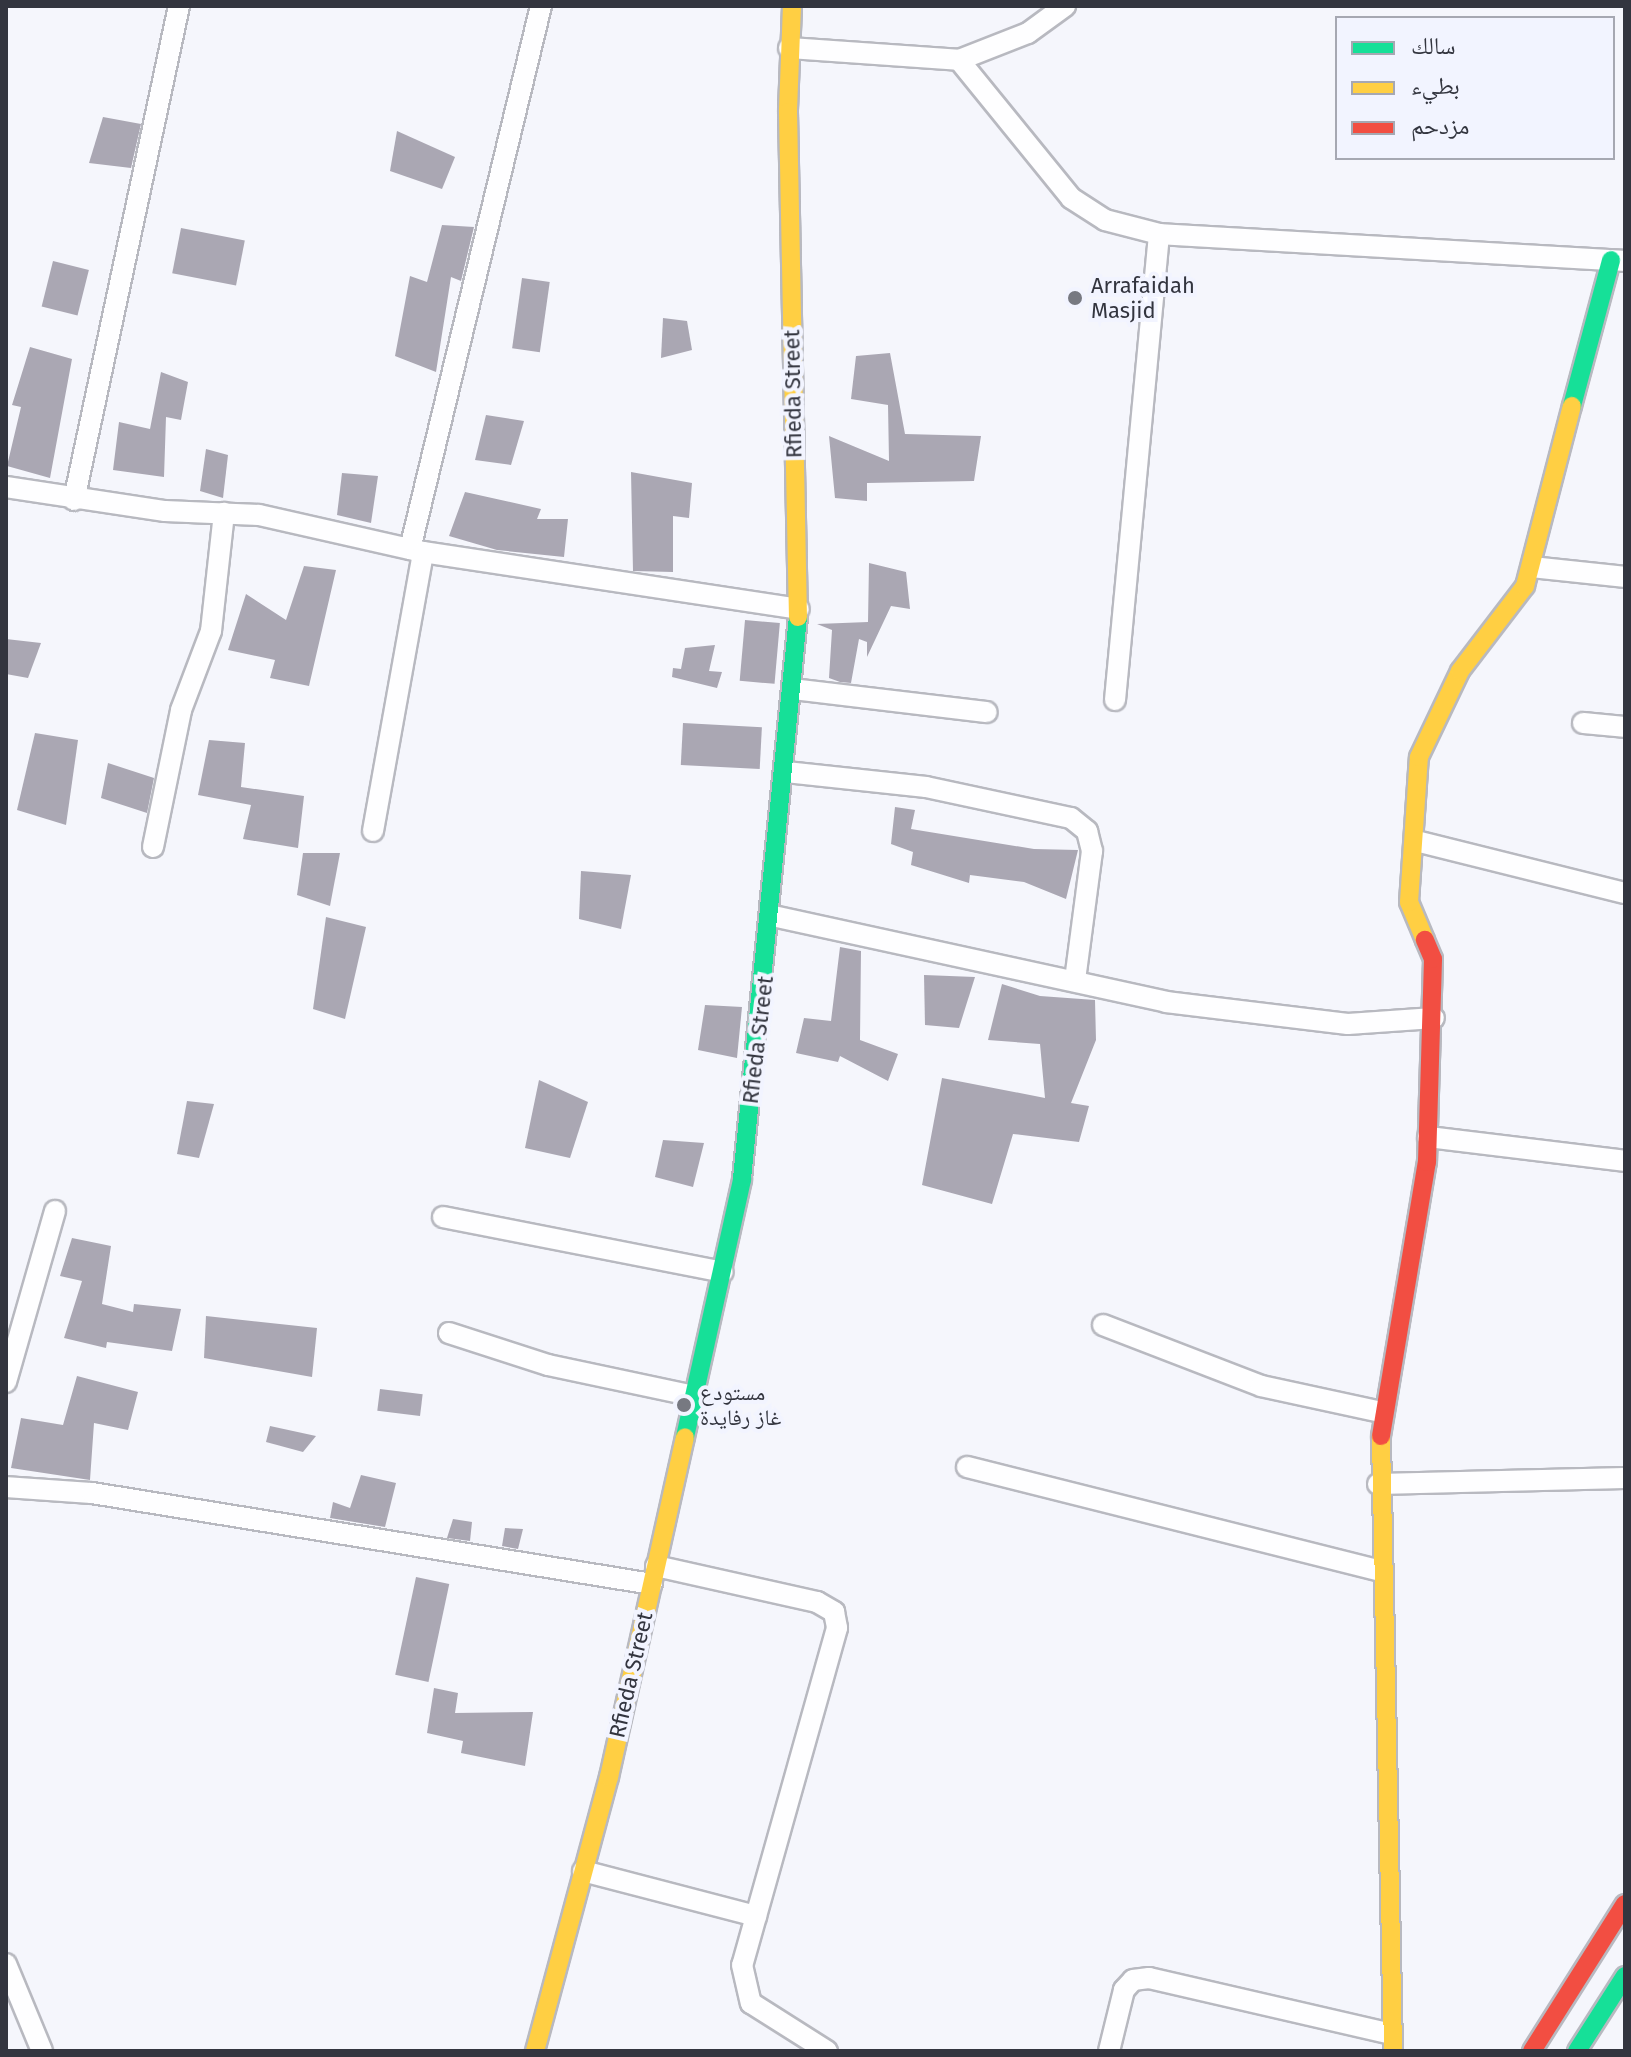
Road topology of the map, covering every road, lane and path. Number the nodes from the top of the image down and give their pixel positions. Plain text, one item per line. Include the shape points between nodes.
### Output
1 (179, 6) edge
2 (541, 6) edge
3 (792, 6) edge
4 (1065, 6) edge
5 (789, 48) junction
6 (959, 60) junction
7 (1159, 234) junction
8 (1618, 261) edge
9 (6, 487) edge
10 (74, 500) junction
11 (224, 513) junction
12 (417, 551) junction
13 (1532, 567) junction
14 (1625, 577) edge
15 (799, 609) junction
16 (793, 689) junction
17 (1115, 700) dead end
18 (987, 712) dead end
19 (1583, 723) dead end
20 (1625, 727) edge
21 (786, 772) junction
22 (373, 831) dead end
23 (1416, 841) junction
24 (153, 847) dead end
25 (1625, 893) edge
26 (773, 916) junction
27 (1075, 981) junction
28 (1434, 1018) junction
29 (1428, 1137) junction
30 (1625, 1161) edge
31 (55, 1211) dead end
32 (443, 1217) dead end
33 (723, 1272) junction
34 (1103, 1325) dead end
35 (449, 1333) dead end
36 (6, 1382) edge
37 (698, 1397) junction
38 (1381, 1412) junction
39 (967, 1467) dead end
40 (1625, 1478) edge
41 (1378, 1484) junction
42 (6, 1487) edge
43 (1377, 1570) junction
44 (654, 1575) junction
45 (583, 1871) junction
46 (1625, 1904) edge
47 (756, 1916) junction
48 (6, 1964) edge
49 (1625, 1976) edge
50 (1392, 2042) edge
51 (42, 2051) edge
52 (535, 2051) edge
53 (827, 2051) edge
54 (1109, 2051) edge
55 (1532, 2051) edge
56 (1577, 2051) edge

1 - 10 street
2 - 12 street
3 - 5 street, Rfieda Street
4 - 6 street via 1028,33
5 - 6 street
5 - 15 street, Rfieda Street
6 - 7 street via 1071,198 1105,220
7 - 8 street
7 - 17 street
8 - 13 street
9 - 10 street
10 - 11 street
11 - 12 street
11 - 24 street via 211,631 181,710
12 - 15 street
12 - 22 street
13 - 14 street
13 - 23 street via 1511,612 1460,671 1429,727 1419,757
15 - 16 street, Rfieda Street
16 - 18 street
16 - 21 street, Rfieda Street
19 - 20 street
21 - 26 street, Rfieda Street
21 - 27 street via 926,787 1071,818 1087,831 1092,851
23 - 25 street
23 - 28 street via 1409,902 1433,959
26 - 27 street
26 - 33 street, Rfieda Street via 742,1179
27 - 28 street via 1273,1018 1348,1024
28 - 29 street
29 - 30 street
29 - 38 street via 1414,1247
31 - 36 street
32 - 33 street
33 - 37 street, Rfieda Street
34 - 38 street via 1261,1386
35 - 37 street via 548,1365
37 - 44 street, Rfieda Street
38 - 41 street
39 - 43 street
40 - 41 street
41 - 43 street
42 - 44 street via 92,1493
43 - 50 street
44 - 45 street, Rfieda Street
44 - 47 street via 817,1602 834,1612 837,1628
45 - 47 street
45 - 52 street, Rfieda Street
46 - 55 street
47 - 53 street via 742,1965 746,1995 767,2016
48 - 51 street
49 - 56 street
50 - 54 street via 1149,1978 1133,1980 1124,1990

